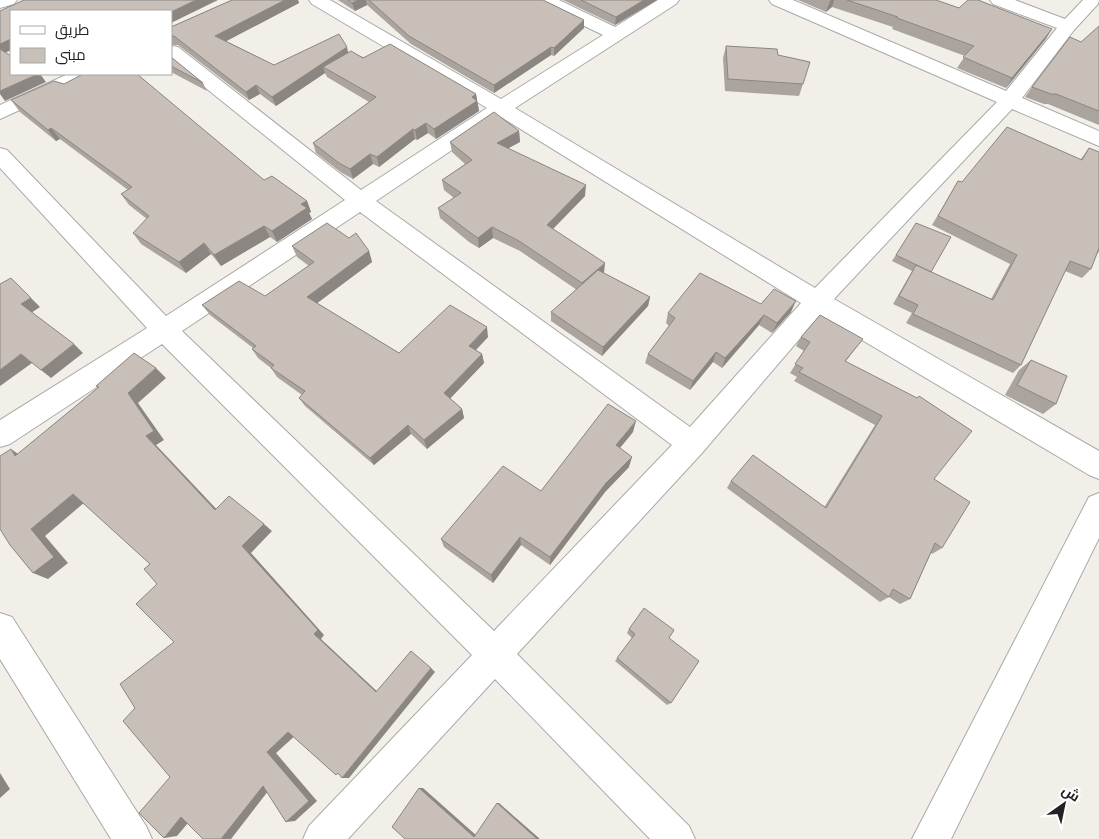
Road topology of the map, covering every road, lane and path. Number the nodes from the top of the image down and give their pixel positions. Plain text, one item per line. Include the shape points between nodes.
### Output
1 (8, 0) edge
2 (318, 0) edge
3 (545, 0) edge
4 (670, 0) edge
5 (778, 0) edge
6 (999, 0) edge
7 (1092, 0) edge
8 (0, 3) edge
9 (1068, 26) junction
10 (615, 34) junction
11 (172, 52) edge
12 (81, 75) edge
13 (1009, 101) junction
14 (501, 108) junction
15 (0, 113) edge
16 (1099, 139) edge
17 (0, 155) edge
18 (360, 201) junction
19 (817, 301) junction
20 (164, 330) junction
21 (0, 435) edge
22 (692, 444) junction
23 (1099, 466) edge
24 (1099, 507) edge
25 (0, 629) edge
26 (495, 655) junction
27 (133, 839) edge
28 (322, 839) edge
29 (676, 839) edge
30 (931, 839) edge

1 - 8 street
2 - 14 street
3 - 10 street
4 - 10 street
5 - 13 street
6 - 9 street
7 - 9 street
9 - 13 street
10 - 14 street
11 - 18 street
12 - 15 street
13 - 16 street
13 - 19 street
14 - 18 street
14 - 19 street
17 - 20 street
18 - 20 street
18 - 22 street
19 - 22 street
19 - 23 street
20 - 21 street
20 - 26 street
22 - 26 street
24 - 30 street
25 - 27 street
26 - 28 street
26 - 29 street

